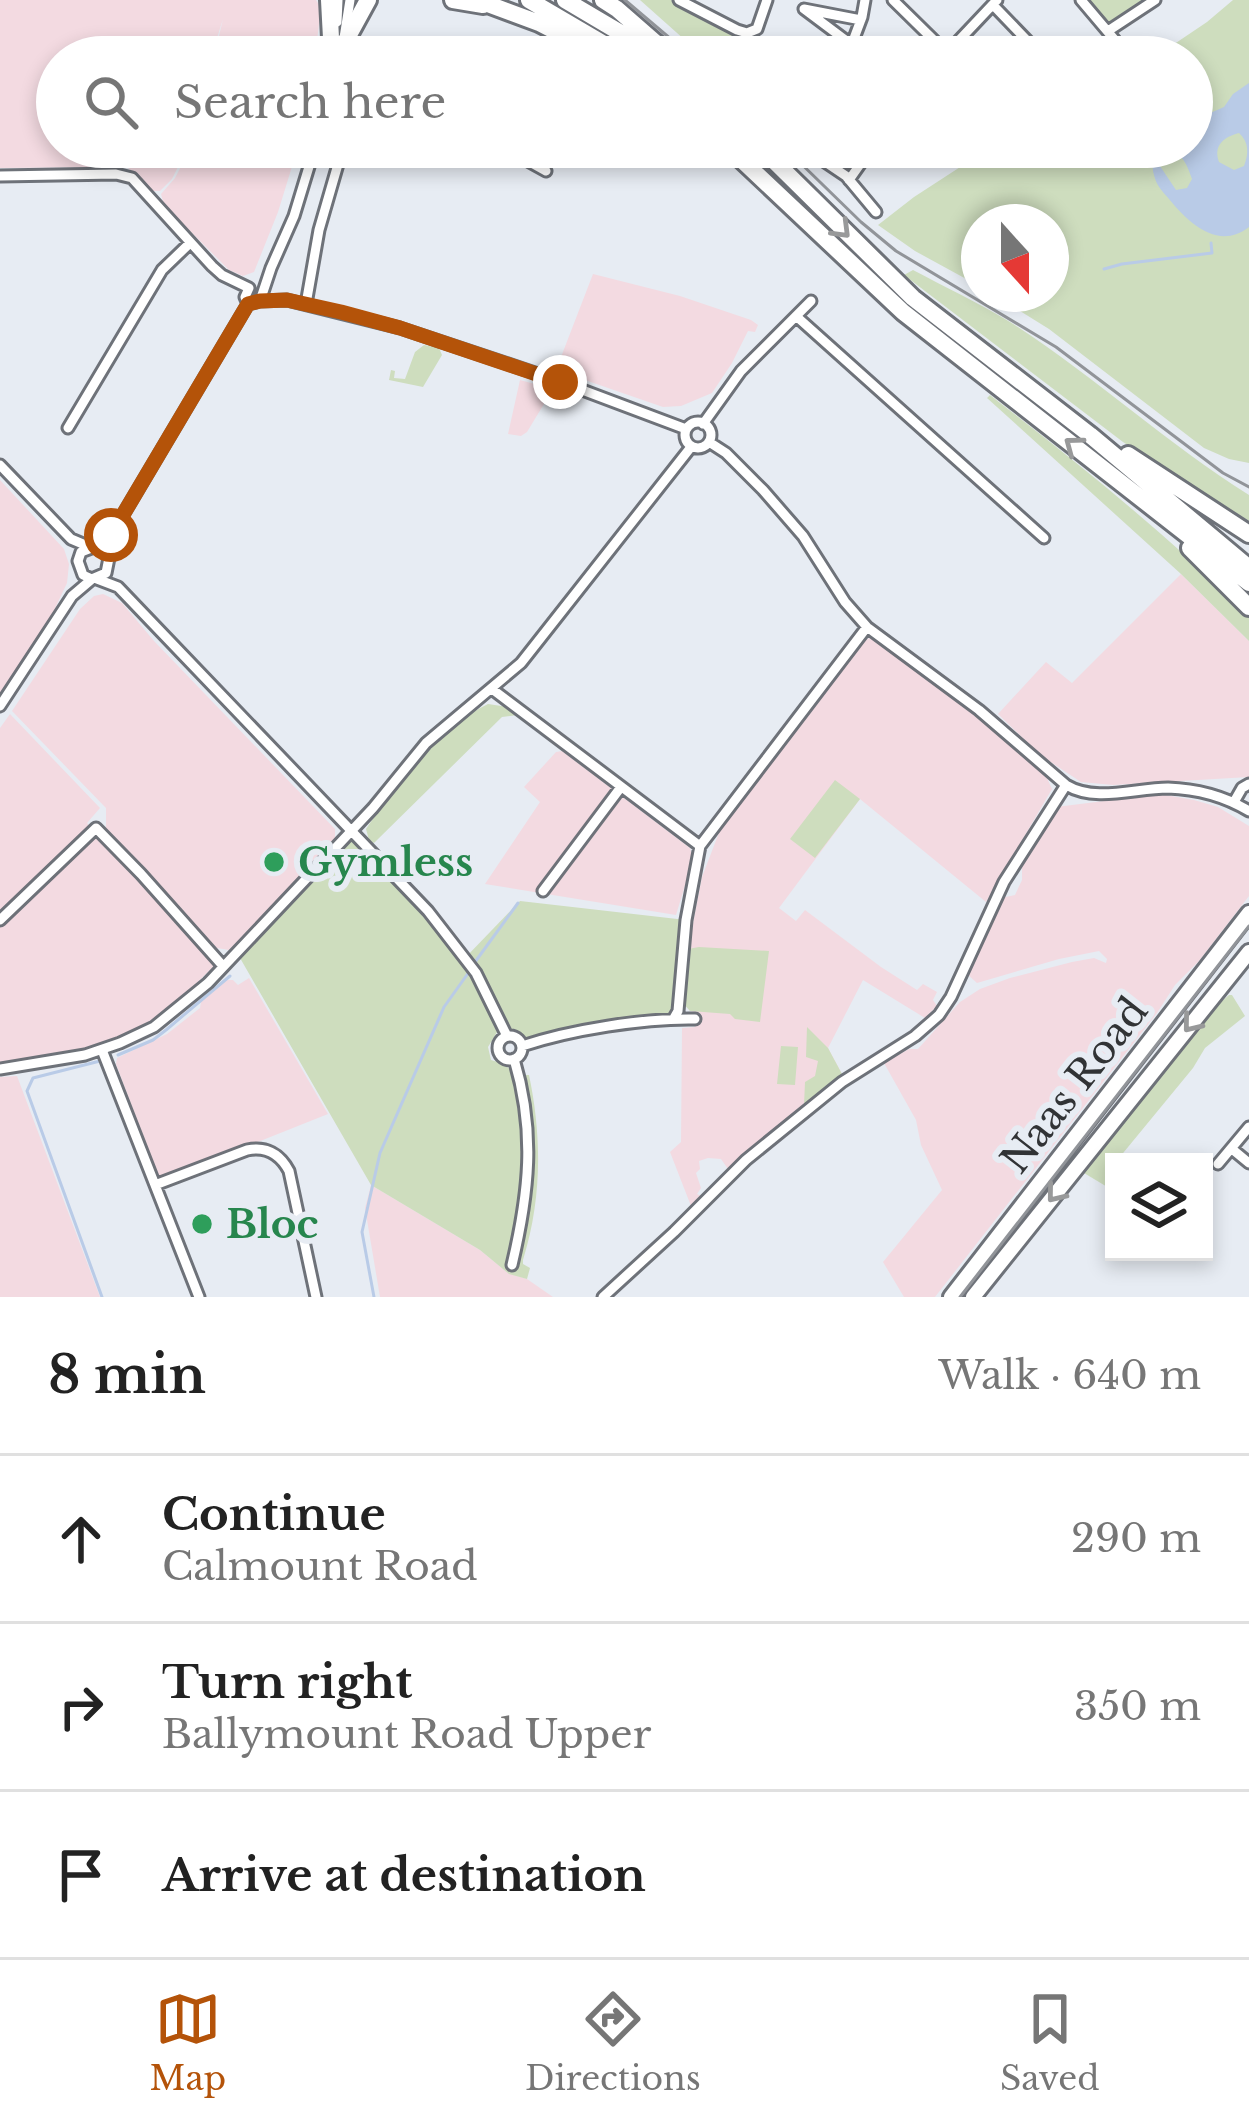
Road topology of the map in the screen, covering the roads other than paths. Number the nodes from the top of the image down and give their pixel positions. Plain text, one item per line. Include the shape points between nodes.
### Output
1 (329, 0) edge
2 (338, 0) edge
3 (350, 0) edge
4 (368, 0) edge
5 (453, 0) edge
6 (478, 0) edge
7 (529, 0) edge
8 (565, 0) edge
9 (679, 0) edge
10 (767, 0) edge
11 (865, 0) edge
12 (1082, 0) edge
13 (1155, 0) edge
14 (899, 2) edge
15 (995, 2) edge
16 (608, 3) edge
17 (496, 7) junction
18 (861, 20) junction
19 (1108, 31) junction
20 (334, 36) edge
21 (337, 36) edge
22 (341, 36) edge
23 (347, 36) edge
24 (564, 36) edge
25 (590, 36) edge
26 (625, 36) edge
27 (647, 36) edge
28 (840, 36) edge
29 (855, 36) edge
30 (931, 36) edge
31 (965, 36) edge
32 (1023, 36) edge
33 (1112, 36) edge
34 (309, 168) edge
35 (337, 168) edge
36 (541, 168) edge
37 (750, 168) edge
38 (781, 168) edge
39 (832, 168) edge
40 (857, 168) edge
41 (546, 171) dead end
42 (0, 176) edge
43 (849, 180) junction
44 (876, 212) dead end
45 (190, 243) junction
46 (271, 268) junction
47 (249, 289) junction
48 (287, 300) junction
49 (811, 301) dead end
50 (254, 303) junction
51 (306, 304) junction
52 (796, 316) junction
53 (703, 424) junction
54 (68, 428) dead end
55 (686, 429) junction
56 (1090, 435) junction
57 (709, 442) junction
58 (691, 446) junction
59 (0, 465) edge
60 (1114, 476) junction
61 (1248, 534) edge
62 (1044, 538) dead end
63 (71, 539) junction
64 (101, 553) junction
65 (79, 566) junction
66 (1249, 568) edge
67 (94, 579) junction
68 (1249, 583) edge
69 (118, 587) junction
70 (72, 596) junction
71 (1249, 607) edge
72 (867, 627) junction
73 (492, 689) junction
74 (0, 706) edge
75 (1249, 784) edge
76 (1066, 785) junction
77 (622, 787) junction
78 (1234, 802) junction
79 (1249, 811) edge
80 (350, 832) junction
81 (700, 846) junction
82 (542, 891) dead end
83 (1249, 913) edge
84 (0, 920) edge
85 (1249, 952) edge
86 (224, 966) junction
87 (674, 1018) junction
88 (694, 1019) dead end
89 (507, 1036) junction
90 (522, 1046) junction
91 (102, 1050) junction
92 (514, 1059) junction
93 (0, 1069) edge
94 (1249, 1127) edge
95 (1232, 1148) junction
96 (1249, 1162) edge
97 (1218, 1164) dead end
98 (155, 1186) junction
99 (512, 1265) dead end
100 (199, 1297) edge
101 (316, 1297) edge
102 (603, 1297) edge
103 (951, 1297) edge
104 (973, 1297) edge

1 - 20 highway
2 - 21 street
3 - 22 street
4 - 23 highway
5 - 17 highway
6 - 17 highway
7 - 25 highway
8 - 26 highway
9 - 10 street via 747,33 757,29
11 - 18 street
12 - 19 street
13 - 19 street
14 - 30 street
15 - 31 street
15 - 32 street
16 - 27 highway
17 - 24 highway
18 - 28 street via 802,8
18 - 29 street
19 - 33 street
34 - 46 street
35 - 51 street
36 - 41 street
60 -> 37 highway via 903,312
38 -> 56 highway via 913,298
39 - 43 street
40 - 43 street
42 - 45 street via 125,176
43 - 44 street
45 - 47 street
45 - 54 street via 162,270
46 - 47 street
46 - 48 street via 271,292
46 - 50 street
47 - 50 street via 245,297
48 - 50 street
48 - 51 street
49 - 52 street
50 - 64 street
51 - 55 street via 423,335
52 - 53 street
52 - 62 street
53 - 55 street
53 - 57 street
55 - 58 street
56 - 61 highway
56 - 66 highway
57 - 58 street
57 - 72 street via 803,536
58 - 73 street via 538,643
59 - 63 street
60 - 68 highway
60 - 71 highway
63 - 64 street
63 - 65 street
64 - 65 street via 81,552
64 - 67 street via 106,573
64 - 69 street
65 - 67 street
65 - 70 street
67 - 69 street
67 - 70 street
69 - 80 street
70 - 74 street
72 - 76 street
72 - 81 street
73 - 77 street
73 - 80 street via 426,743
75 - 78 street
76 - 78 street via 1090,794 1187,790
76 - 102 street via 1004,882 939,1015 746,1160
77 - 81 street
77 - 82 street
78 - 79 street
80 - 86 street
80 - 89 street via 458,949
81 - 87 street
83 - 103 main road, Naas Road
84 - 86 street via 96,828
85 -> 104 main road, Naas Road
86 - 91 street via 154,1027
87 - 88 street
87 - 90 street
89 - 90 street
89 - 92 street via 499,1053
90 - 92 street
91 - 93 street
91 - 98 street
92 - 99 street via 529,1180
94 - 95 street
95 - 96 street
95 - 97 street
98 - 100 street
98 - 101 street via 247,1150 276,1155 289,1171

